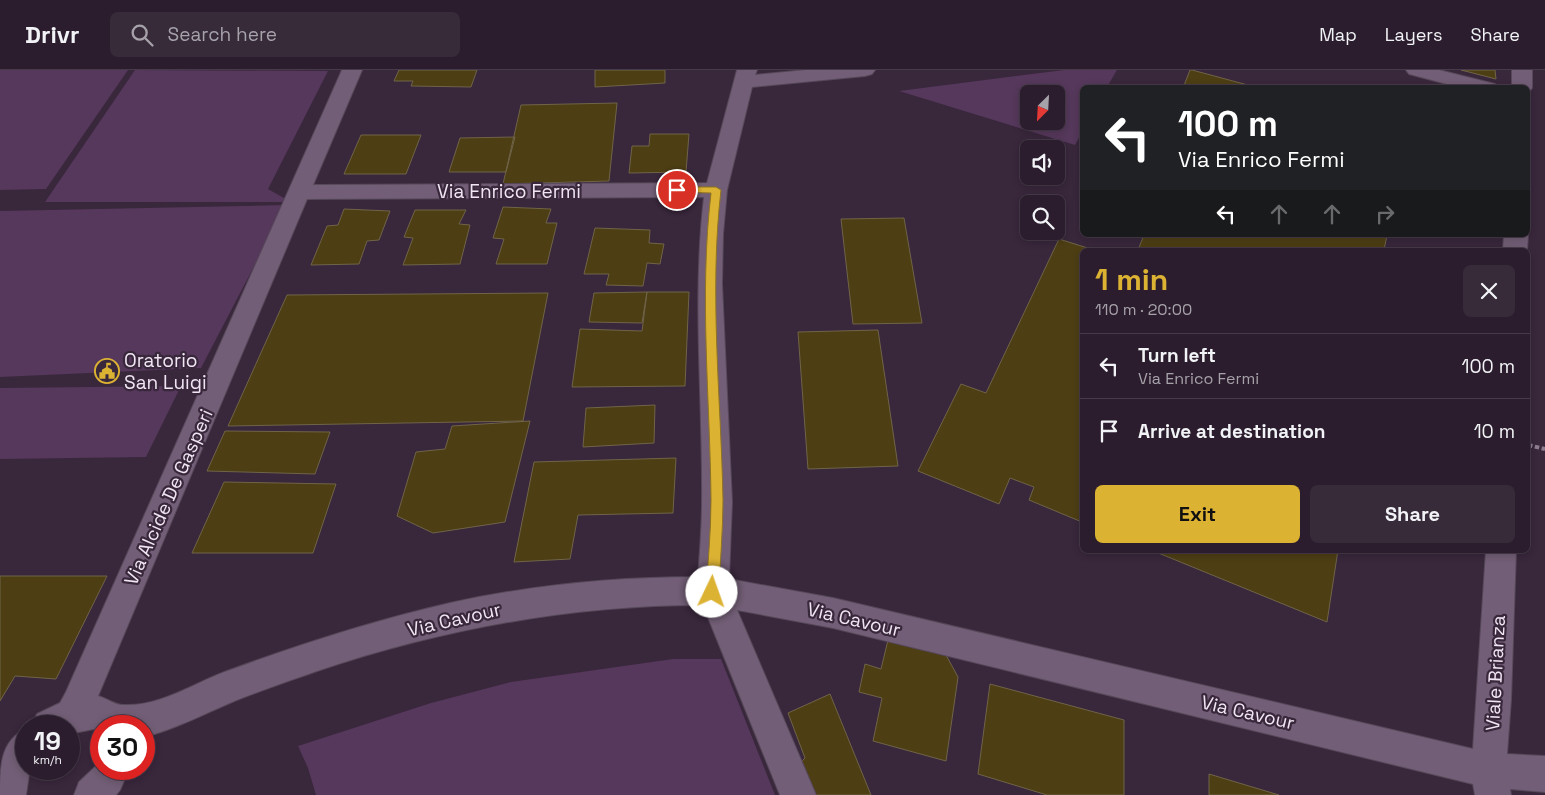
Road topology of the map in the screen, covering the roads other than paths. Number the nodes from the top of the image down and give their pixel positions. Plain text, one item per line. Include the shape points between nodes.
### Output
1 (352, 70) edge
2 (865, 70) edge
3 (1416, 70) edge
4 (1522, 70) edge
5 (746, 76) edge
6 (1476, 85) edge
7 (1522, 85) edge
8 (716, 190) junction
9 (301, 192) junction
10 (1501, 553) edge
11 (712, 592) junction
12 (70, 714) edge
13 (104, 715) edge
14 (155, 716) edge
15 (1545, 774) edge
16 (106, 780) edge
17 (1491, 782) edge
18 (92, 795) edge
19 (798, 795) edge

1 - 9 street, Via Alcide De Gasperi
2 - 5 street
3 - 6 street
4 - 7 street
5 - 8 street
8 - 9 street, Via Enrico Fermi
8 - 11 street via 710,284 717,502
9 - 12 street, Via Alcide De Gasperi
10 - 17 street, Viale Brianza
11 - 14 street, Via Cavour via 647,591 600,595 530,603 450,618 319,655
11 - 17 street, Via Cavour via 833,613
11 - 19 street
12 - 13 street via 90,712
15 - 17 street, Via Cavour
16 - 18 street

